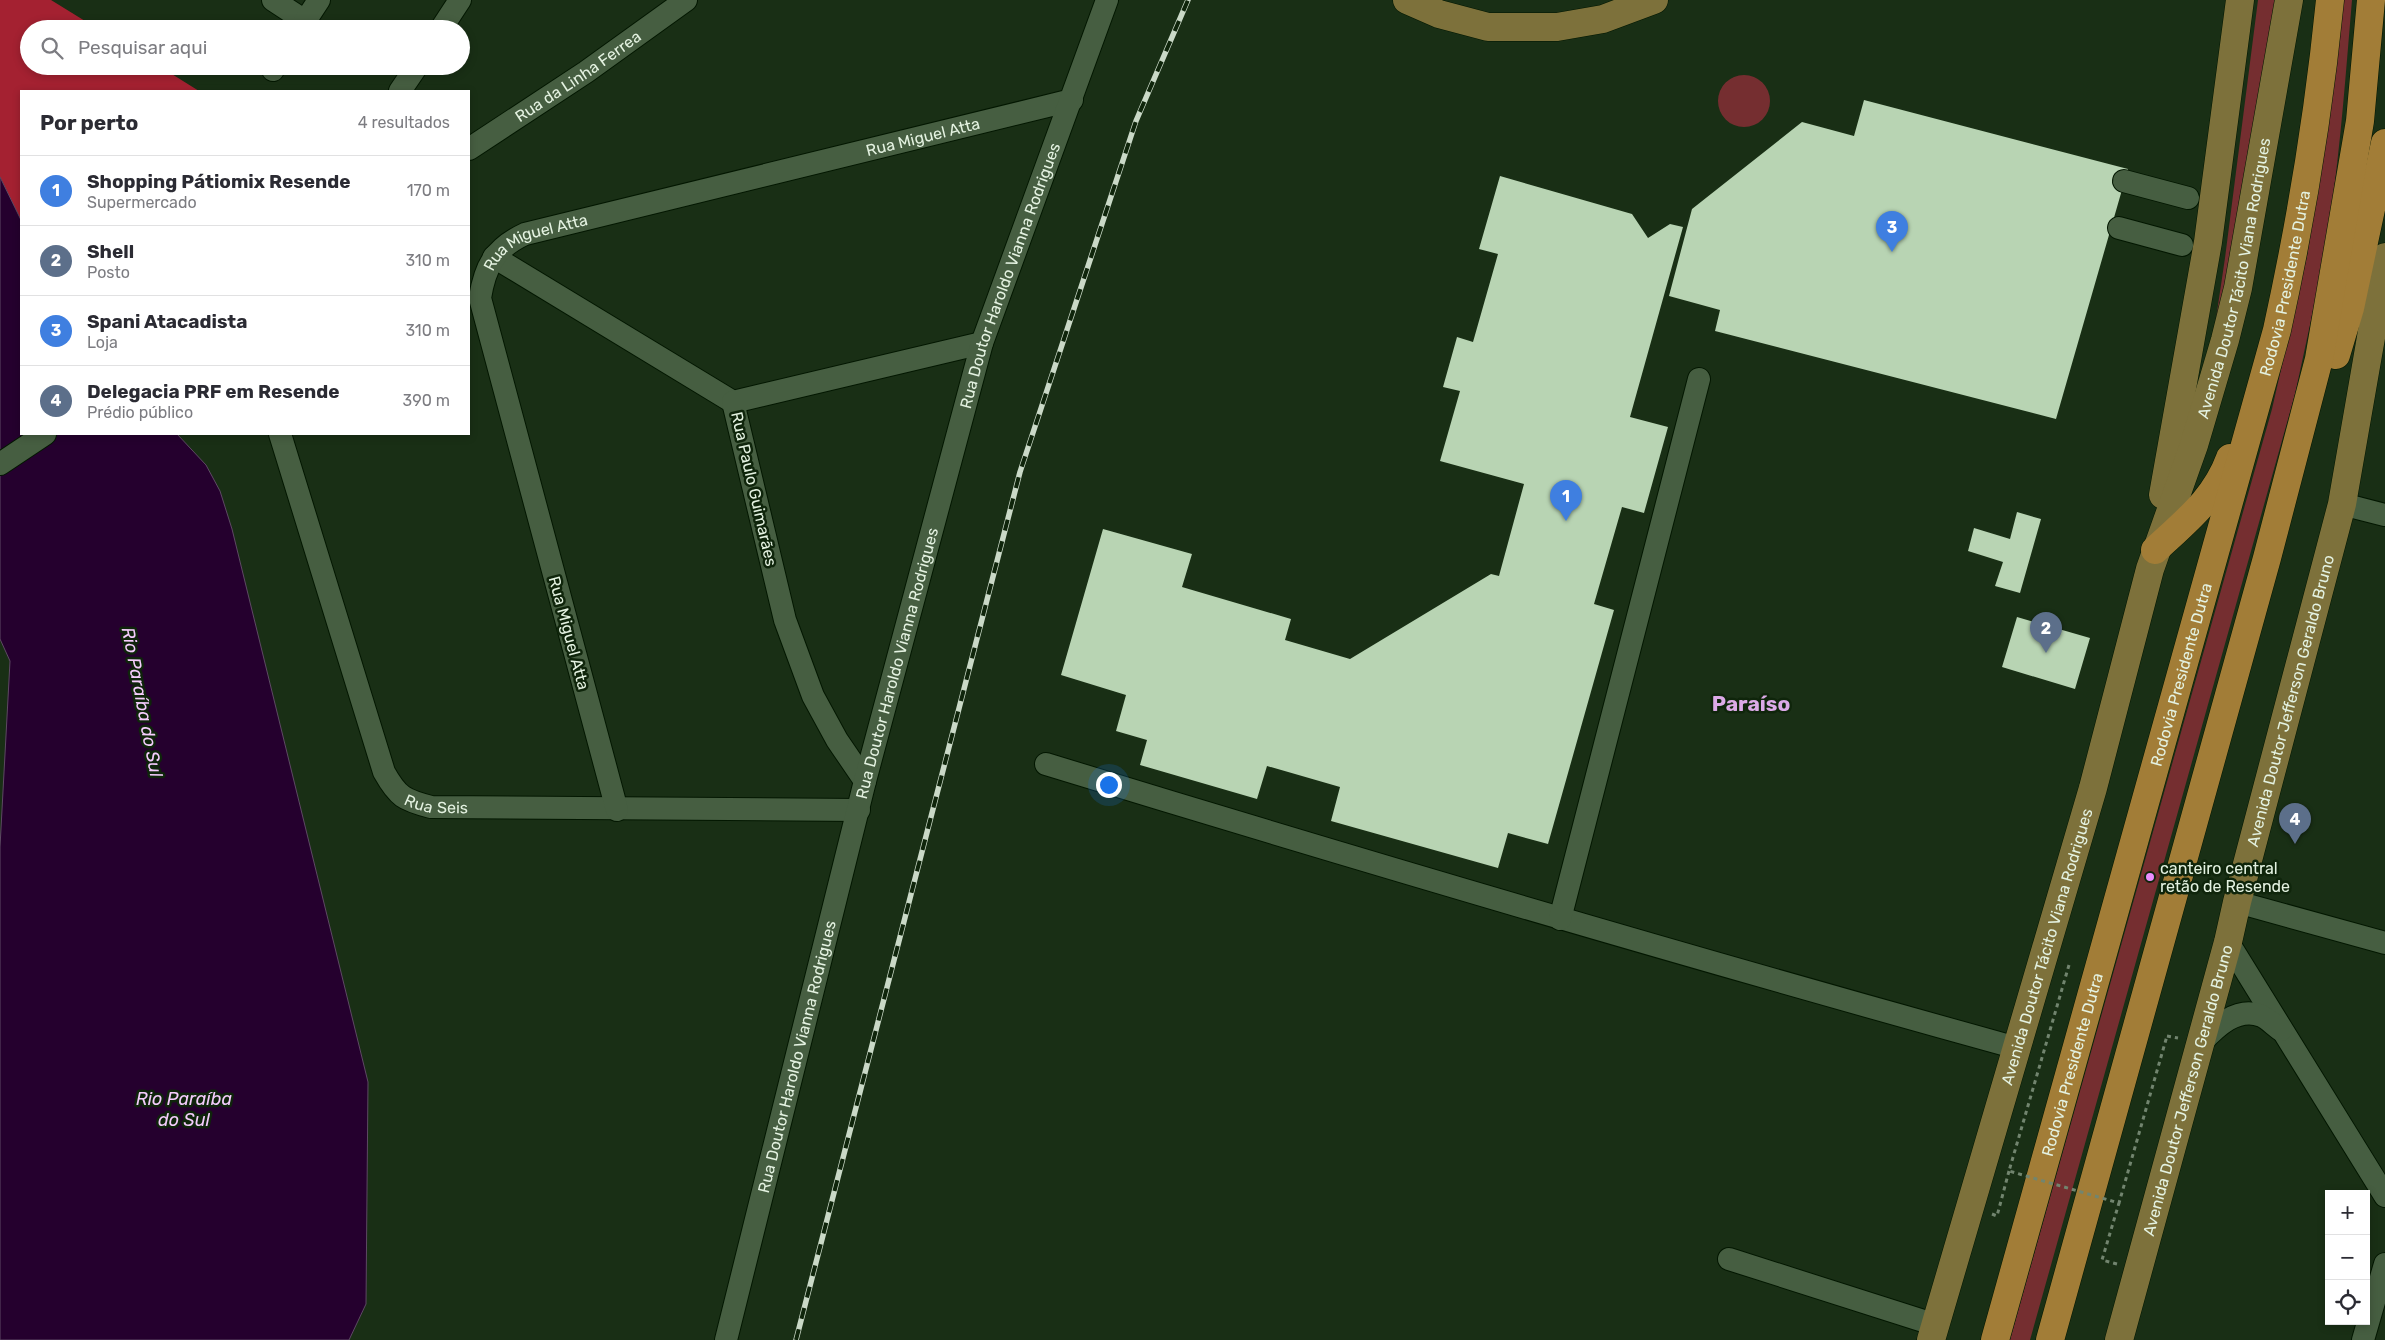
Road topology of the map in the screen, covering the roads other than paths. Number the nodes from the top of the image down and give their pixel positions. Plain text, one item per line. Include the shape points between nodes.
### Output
1 (273, 0) edge
2 (319, 0) edge
3 (460, 0) edge
4 (686, 0) edge
5 (1408, 0) edge
6 (1654, 0) edge
7 (2240, 0) edge
8 (2289, 0) edge
9 (2330, 0) edge
10 (2371, 0) edge
11 (1105, 2) edge
12 (296, 20) edge
13 (305, 20) edge
14 (447, 20) edge
15 (411, 75) edge
16 (401, 90) edge
17 (1072, 100) junction
18 (2385, 143) edge
19 (470, 148) edge
20 (2124, 181) dead end
21 (2188, 198) dead end
22 (2119, 228) dead end
23 (2182, 245) dead end
24 (494, 257) junction
25 (2385, 257) edge
26 (2277, 330) junction
27 (2379, 330) edge
28 (982, 343) junction
29 (1699, 379) dead end
30 (733, 402) junction
31 (44, 435) edge
32 (280, 435) edge
33 (0, 464) edge
34 (2342, 504) junction
35 (2385, 515) edge
36 (2155, 550) junction
37 (2267, 558) junction
38 (1046, 764) dead end
39 (865, 781) junction
40 (617, 810) junction
41 (859, 810) junction
42 (2236, 902) junction
43 (1560, 919) junction
44 (2228, 942) junction
45 (2385, 943) edge
46 (2282, 1030) junction
47 (2201, 1043) junction
48 (2017, 1048) junction
49 (2385, 1196) edge
50 (1729, 1259) dead end
51 (2385, 1264) edge
52 (1933, 1332) edge
53 (726, 1340) edge
54 (1995, 1340) edge
55 (2050, 1340) edge
56 (2119, 1340) edge
57 (2363, 1340) edge

1 - 12 street
2 - 13 street
3 - 14 street
4 - 19 street, Rua da Linha Ferrea via 586,72
5 - 6 main road via 1439,14 1488,27 1558,27 1603,18
7 - 36 main road, Avenida Doutor Tácito Viana Rodrigues via 2208,242
8 - 36 main road, Avenida Doutor Tácito Viana Rodrigues via 2238,288 2194,445
9 - 26 highway, Rodovia Presidente Dutra via 2324,64 2305,185
10 - 37 highway via 2360,121 2319,360
11 - 17 street, Rua Doutor Haroldo Vianna Rodrigues
15 - 16 street
17 - 24 street, Rua Miguel Atta via 525,234 510,241
17 - 28 street, Rua Doutor Haroldo Vianna Rodrigues
18 - 37 highway via 2350,308 2327,390
20 - 21 street
22 - 23 street
24 - 30 street
24 - 40 street, Rua Miguel Atta via 483,277 480,298
25 - 27 main road, Avenida Doutor Jefferson Geraldo Bruno
26 - 36 highway via 2218,484 2206,502
26 - 54 highway, Rodovia Presidente Dutra
27 - 34 main road, Avenida Doutor Jefferson Geraldo Bruno
28 - 30 street, Rua Paulo Guimarães
28 - 39 street, Rua Doutor Haroldo Vianna Rodrigues
29 - 43 street
30 - 39 street, Rua Paulo Guimarães via 785,620 813,696
31 - 33 street
32 - 40 street, Rua Seis via 384,772 395,792 407,801 431,807
34 - 35 street
34 - 42 main road, Avenida Doutor Jefferson Geraldo Bruno
36 - 48 main road, Avenida Doutor Tácito Viana Rodrigues via 2092,788
37 - 55 highway
38 - 43 street
39 - 41 street, Rua Doutor Haroldo Vianna Rodrigues
40 - 41 street, Rua Seis
41 - 53 street, Rua Doutor Haroldo Vianna Rodrigues
42 - 44 main road, Avenida Doutor Jefferson Geraldo Bruno
42 - 45 street
43 - 48 street
44 - 46 street
44 - 47 main road, Avenida Doutor Jefferson Geraldo Bruno
46 - 47 street via 2261,1016 2242,1014 2214,1028
46 - 49 street
47 - 56 main road, Avenida Doutor Jefferson Geraldo Bruno
48 - 52 main road, Avenida Doutor Tácito Viana Rodrigues
50 - 52 street
51 - 57 street

